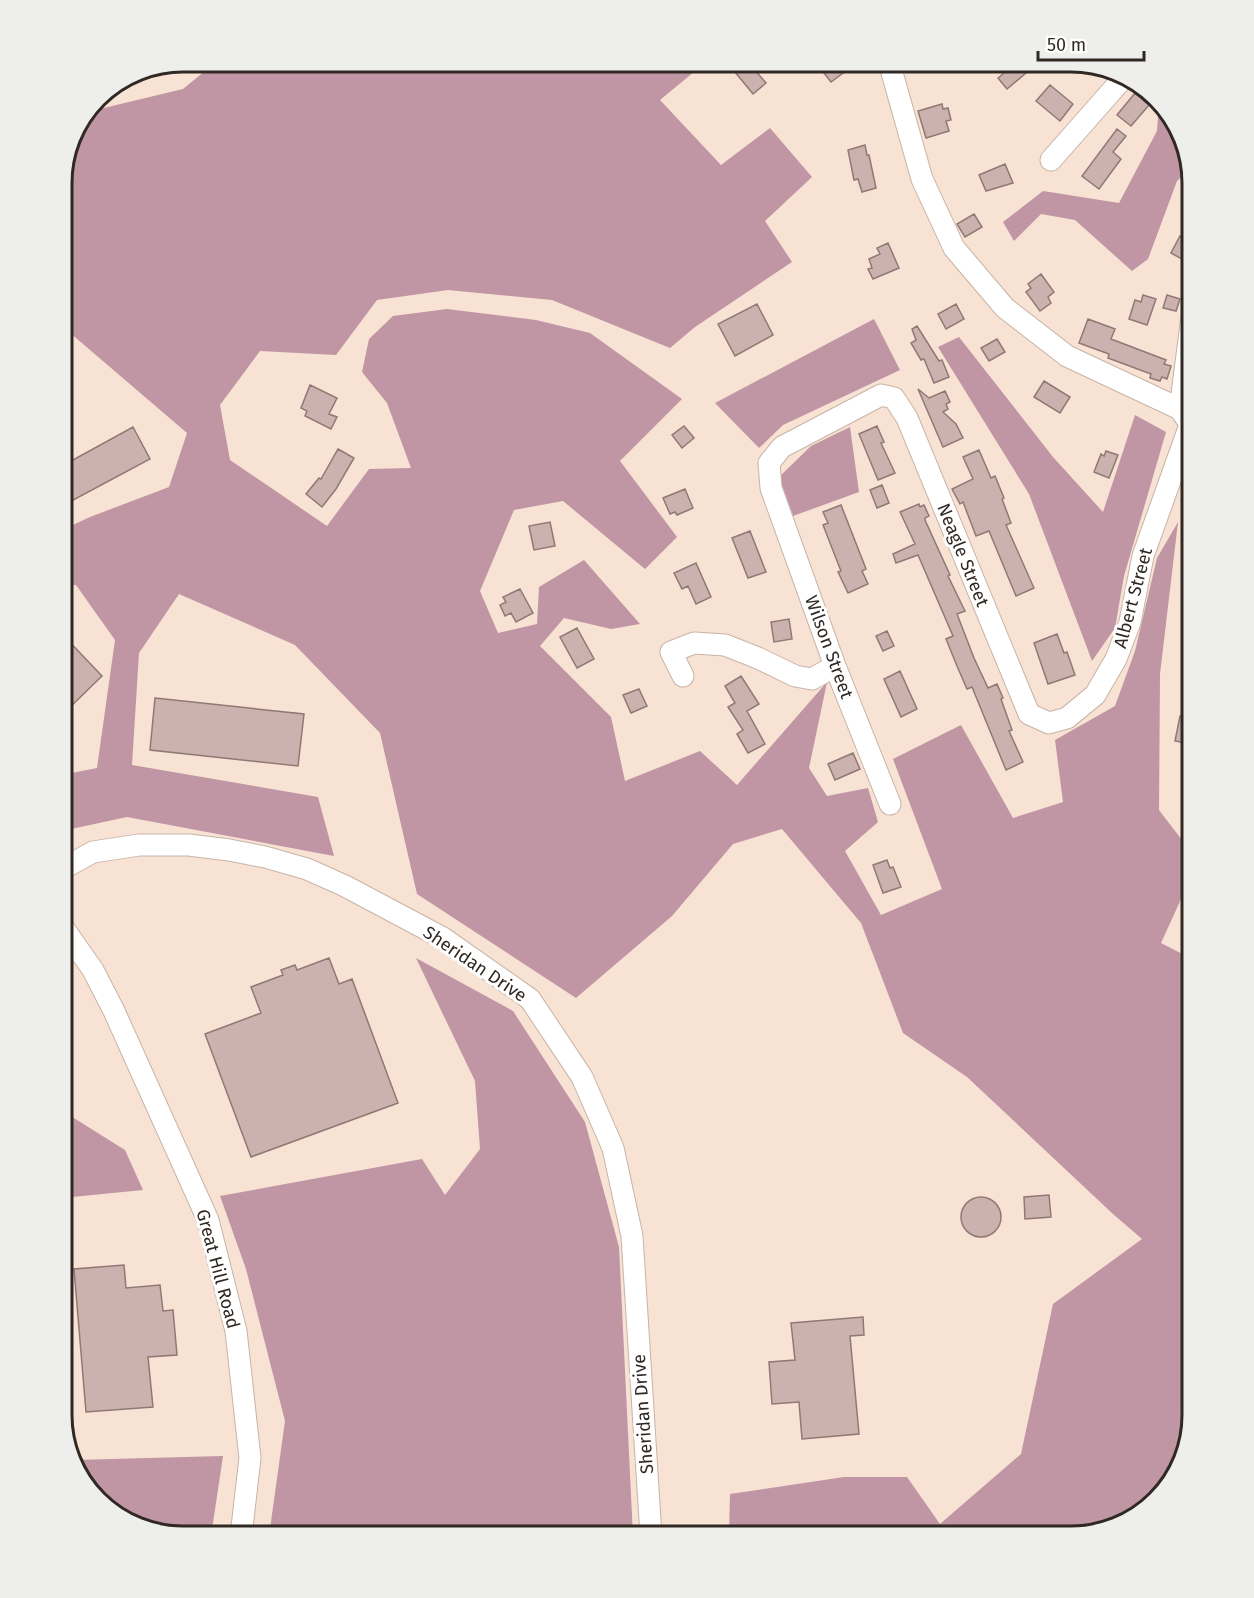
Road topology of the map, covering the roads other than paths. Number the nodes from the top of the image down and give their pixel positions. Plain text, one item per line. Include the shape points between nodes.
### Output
1 (893, 72) edge
2 (1119, 83) edge
3 (1051, 160) dead end
4 (1182, 417) edge
5 (1182, 435) edge
6 (771, 488) joint
7 (835, 666) junction
8 (683, 676) dead end
9 (1029, 714) joint
10 (890, 804) dead end
11 (72, 863) edge
12 (72, 940) edge
13 (242, 1526) edge
14 (650, 1526) edge

1 - 4 street via 922,179 954,248 1005,308 1066,356
2 - 3 street
5 - 9 street, Albert Street via 1143,556 1130,622 1116,659 1095,695 1067,718 1049,723
6 - 7 street, Wilson Street
6 - 9 street, Neagle Street via 769,463 782,447 881,395 894,398 907,418
7 - 8 street via 812,679 795,676 725,645 694,644 671,652
7 - 10 street, Wilson Street
11 - 14 street, Sheridan Drive via 93,852 139,845 189,845 265,857 307,869 444,938 530,999 582,1077 613,1148 632,1236
12 - 13 street, Great Hill Road via 114,1011 208,1220 236,1331 250,1458

